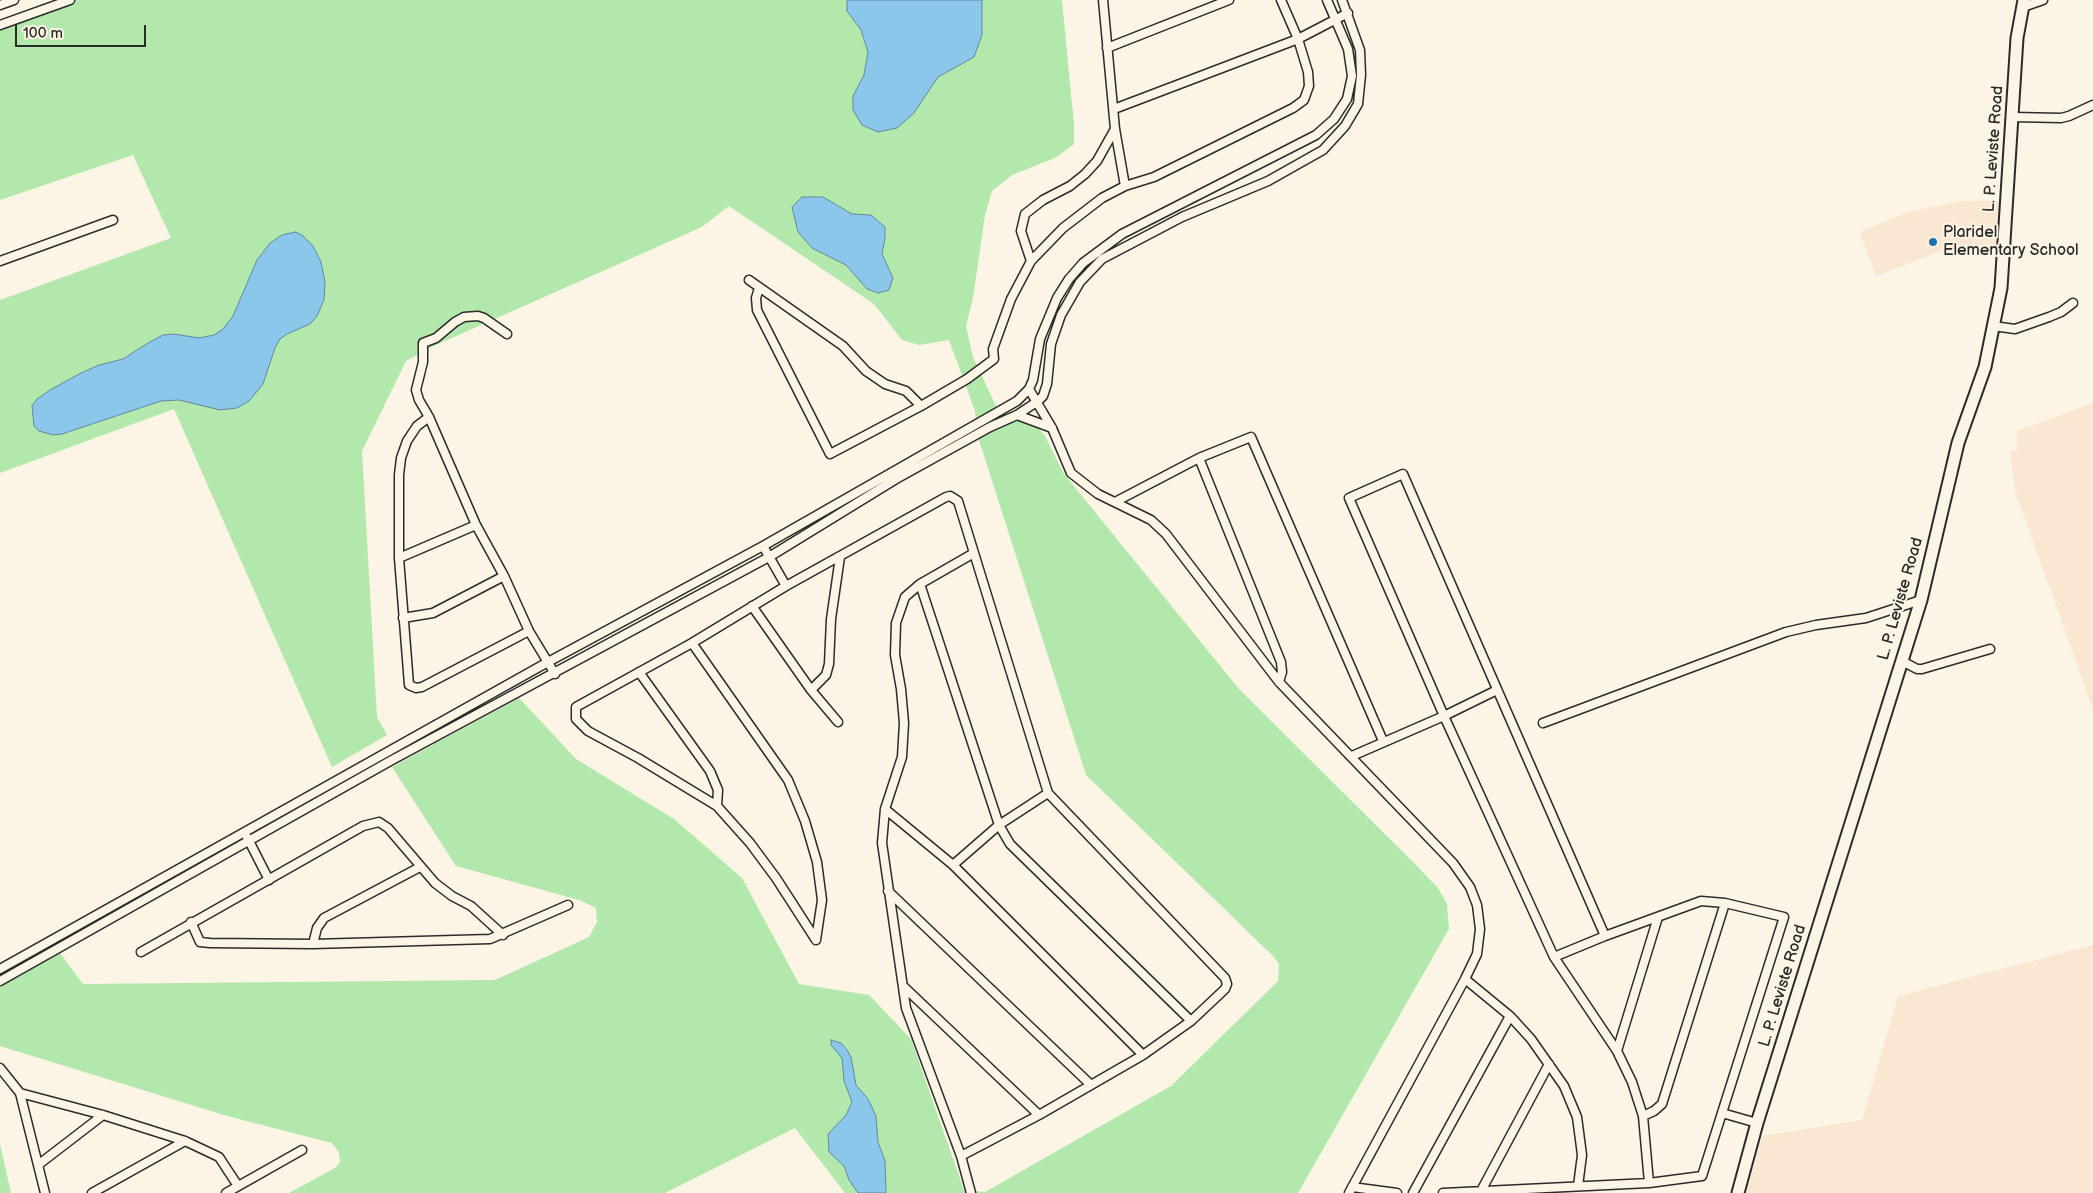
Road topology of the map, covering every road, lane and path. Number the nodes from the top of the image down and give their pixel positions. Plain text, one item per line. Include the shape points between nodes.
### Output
1 (14, 0) edge
2 (68, 0) edge
3 (1103, 0) edge
4 (1229, 0) edge
5 (1281, 0) edge
6 (1327, 0) edge
7 (1342, 0) edge
8 (2043, 0) edge
9 (2023, 3) edge
10 (0, 5) edge
11 (1348, 13) junction
12 (1336, 20) junction
13 (0, 25) edge
14 (1298, 39) junction
15 (1107, 48) junction
16 (2093, 105) edge
17 (1114, 109) junction
18 (2013, 117) junction
19 (1115, 130) junction
20 (1125, 186) junction
21 (113, 220) dead end
22 (0, 261) edge
23 (1032, 261) junction
24 (748, 280) dead end
25 (759, 288) junction
26 (2073, 303) dead end
27 (1994, 326) junction
28 (506, 334) dead end
29 (1029, 389) junction
30 (1038, 401) junction
31 (921, 406) junction
32 (1018, 415) junction
33 (430, 417) junction
34 (1052, 428) junction
35 (1199, 458) junction
36 (1115, 502) junction
37 (476, 525) junction
38 (763, 546) junction
39 (974, 552) junction
40 (770, 557) junction
41 (840, 557) junction
42 (400, 558) junction
43 (504, 576) junction
44 (920, 584) junction
45 (786, 586) junction
46 (1920, 600) junction
47 (752, 606) junction
48 (403, 618) junction
49 (529, 631) junction
50 (692, 643) junction
51 (1990, 649) dead end
52 (1902, 661) junction
53 (548, 662) junction
54 (639, 672) junction
55 (555, 674) junction
56 (1279, 682) junction
57 (811, 690) junction
58 (1497, 690) junction
59 (1444, 716) junction
60 (838, 722) dead end
61 (1543, 723) dead end
62 (1383, 741) junction
63 (1352, 756) junction
64 (1048, 793) junction
65 (717, 806) junction
66 (885, 809) junction
67 (999, 825) junction
68 (244, 832) junction
69 (249, 841) junction
70 (953, 865) junction
71 (420, 867) junction
72 (269, 880) junction
73 (888, 891) junction
74 (1725, 903) junction
75 (568, 904) dead end
76 (1658, 917) junction
77 (191, 922) junction
78 (503, 935) junction
79 (1606, 936) junction
80 (314, 944) junction
81 (141, 952) dead end
82 (1554, 957) junction
83 (0, 968) edge
84 (1465, 979) junction
85 (0, 981) edge
86 (904, 986) junction
87 (1510, 1016) junction
88 (1191, 1021) junction
89 (1617, 1052) junction
90 (1143, 1055) junction
91 (1549, 1064) junction
92 (0, 1068) edge
93 (1090, 1084) junction
94 (20, 1093) junction
95 (1722, 1113) junction
96 (1039, 1114) junction
97 (104, 1115) junction
98 (1643, 1116) junction
99 (1757, 1122) junction
100 (185, 1140) junction
101 (302, 1150) dead end
102 (961, 1156) junction
103 (38, 1165) junction
104 (1649, 1183) junction
105 (238, 1186) junction
106 (1578, 1186) junction
107 (1351, 1190) edge
108 (1481, 1191) junction
109 (45, 1193) edge
110 (92, 1193) edge
111 (226, 1193) edge
112 (971, 1193) edge
113 (1397, 1193) edge
114 (1413, 1193) edge
115 (1443, 1193) edge
116 (1738, 1193) edge

1 - 10 street
2 - 13 street
3 - 15 street
4 - 15 street
5 - 14 street
6 - 12 street
7 - 11 street
8 - 9 street
9 - 18 main road, L. P. Leviste Road via 2017,38
11 - 12 street
11 - 30 street via 1360,50 1361,75 1358,104 1345,126 1323,150 1268,180 1182,217 1102,259 1080,282 1060,315 1051,344 1047,384
12 - 14 street
12 - 29 street via 1348,49 1352,76 1347,99 1334,119 1316,135 1122,234 1083,263 1069,279 1047,319 1034,380
14 - 17 street
14 - 20 street via 1310,86 1304,100 1154,177
15 - 17 street
16 - 18 street via 2061,118
17 - 19 street
18 - 27 main road, L. P. Leviste Road via 2001,288
19 - 20 street
19 - 23 street via 1097,161 1085,174 1024,214 1021,231
20 - 23 street via 1102,198 1063,228
21 - 22 street
23 - 31 street via 1011,299 993,350 994,359
24 - 25 street
25 - 31 street via 843,346 866,371 885,384 906,391
25 - 31 street via 757,310 830,454
26 - 27 street via 2049,317 2015,329
27 - 46 main road, L. P. Leviste Road via 1985,367 1958,443
28 - 33 street via 484,318 470,316 455,322 436,338 422,342 423,362 416,390
29 - 30 street
29 - 38 street via 1017,401
30 - 32 street
30 - 34 street
32 - 34 street
32 - 40 street via 990,426 896,479
33 - 37 street
33 - 42 street via 417,426 401,458
34 - 36 street via 1071,473 1098,494
35 - 36 street
35 - 56 street via 1282,662
35 - 62 street via 1251,437
36 - 56 street via 1151,520 1166,534
37 - 42 street
37 - 43 street
38 - 40 street
38 - 53 street
39 - 41 street via 958,501 946,496
39 - 44 street
39 - 64 street
40 - 45 street
40 - 55 street
41 - 45 street
41 - 57 street via 831,619 829,664 826,675
42 - 48 street
43 - 48 street via 433,613
43 - 49 street
44 - 66 street via 905,597 896,623 895,655 904,723 902,757
44 - 67 street
45 - 47 street
46 - 52 main road, L. P. Leviste Road
46 - 61 street via 1866,618 1786,632
47 - 50 street
47 - 57 street
48 - 49 street via 409,685 416,688
49 - 53 street
50 - 54 street
50 - 65 street via 788,780 817,862 822,900 816,940 776,878
51 - 52 street via 1922,669
52 - 99 main road, L. P. Leviste Road
53 - 55 street
53 - 68 street
54 - 65 street via 710,771 718,790
54 - 65 street via 576,707 576,719 588,731
55 - 69 street via 392,760
56 - 63 street
57 - 60 street
58 - 59 street
58 - 59 street via 1403,474 1349,498
58 - 79 street
59 - 62 street
59 - 82 street
62 - 63 street
63 - 84 street via 1453,863 1470,887 1477,905 1480,930 1477,954
64 - 67 street
64 - 88 street via 1225,978 1225,989
66 - 70 street
66 - 73 street via 882,843
67 - 70 street
67 - 88 street via 1010,844
68 - 69 street
68 - 83 street
69 - 72 street
69 - 85 street
70 - 90 street
71 - 72 street via 388,828 379,822 363,826
71 - 78 street via 435,883 471,906
71 - 80 street via 324,918
72 - 77 street
73 - 86 street
73 - 93 street
74 - 76 street via 1701,901
74 - 95 street via 1784,917
74 - 98 street via 1662,1104
75 - 78 street
76 - 79 street
76 - 89 street
77 - 80 street via 200,942
77 - 81 street
78 - 80 street via 490,940
79 - 82 street
82 - 89 street
84 - 87 street
84 - 107 street
86 - 96 street
86 - 102 street via 906,1008
87 - 91 street
87 - 114 street
88 - 90 street
89 - 98 street via 1632,1082
90 - 93 street
91 - 106 street via 1564,1086 1577,1117 1582,1155
91 - 108 street
92 - 94 street
93 - 96 street
94 - 97 street
94 - 103 street
95 - 99 street
95 - 104 street via 1702,1176
96 - 102 street
97 - 100 street
97 - 103 street
98 - 104 street
99 - 116 main road, L. P. Leviste Road
100 - 105 street via 219,1158
100 - 110 street
101 - 105 street
102 - 112 street
103 - 109 street
104 - 106 street
105 - 111 street
106 - 108 street
107 - 113 street
108 - 115 street

